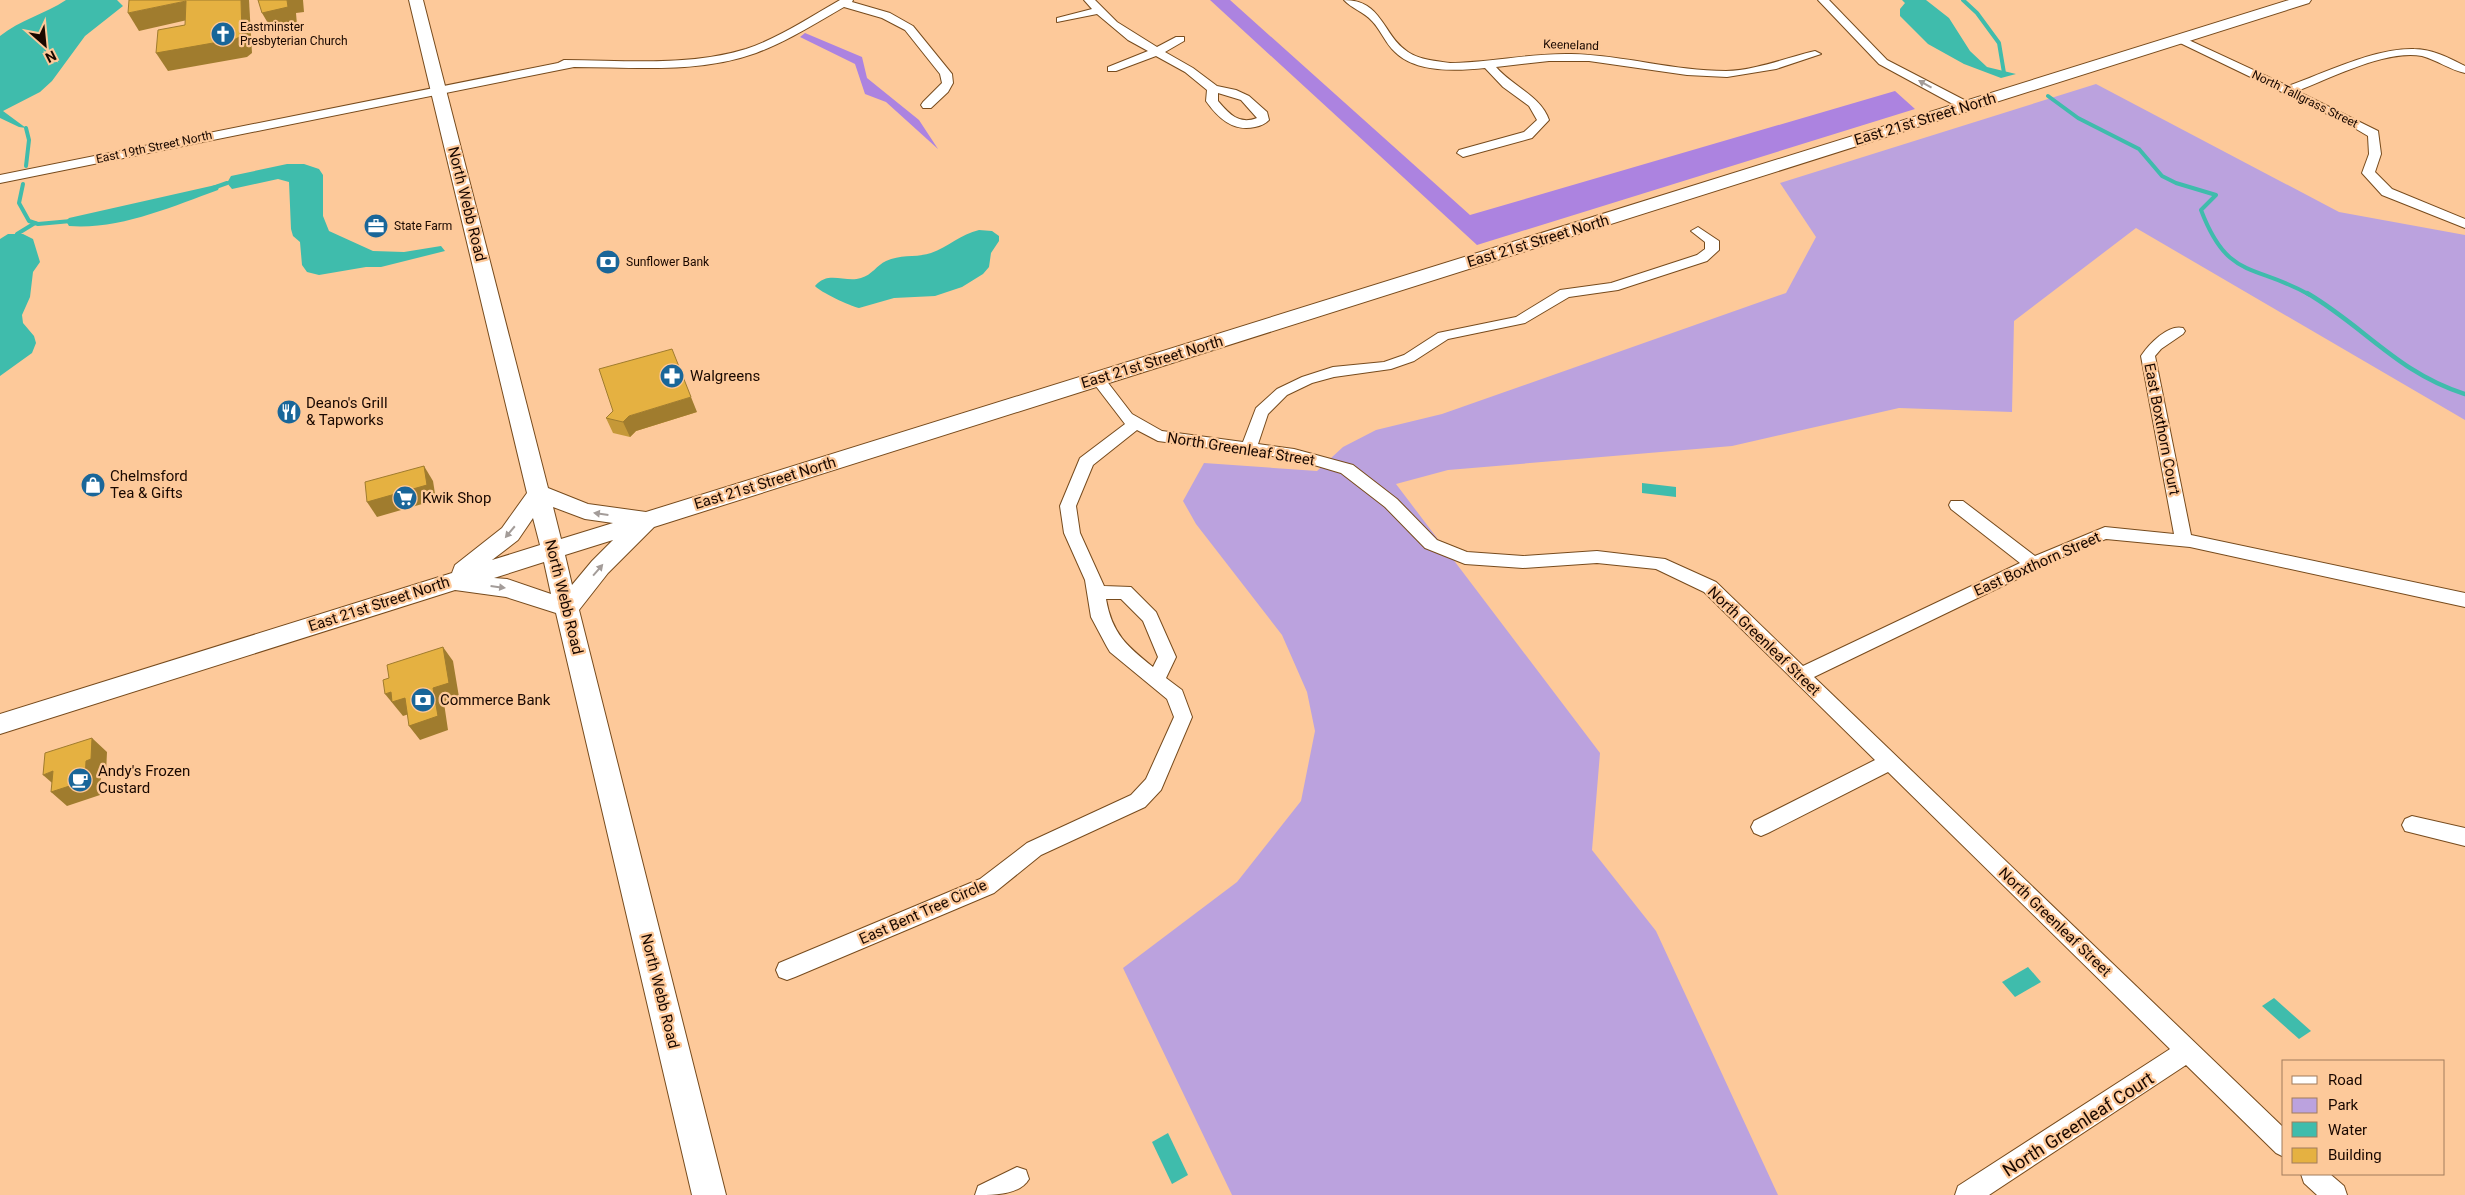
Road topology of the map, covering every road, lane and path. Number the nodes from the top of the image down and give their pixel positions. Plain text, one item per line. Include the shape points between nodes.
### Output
1 (416, 0) edge
2 (1089, 0) edge
3 (1349, 0) edge
4 (1823, 0) edge
5 (2304, 0) edge
6 (846, 1) edge
7 (833, 9) junction
8 (1098, 11) junction
9 (892, 19) junction
10 (1061, 20) dead end
11 (1180, 39) dead end
12 (2180, 39) junction
13 (1156, 52) junction
14 (1815, 54) dead end
15 (1883, 62) junction
16 (1487, 64) junction
17 (1112, 69) dead end
18 (2465, 70) edge
19 (438, 84) junction
20 (1213, 89) dead end
21 (2288, 90) junction
22 (927, 105) dead end
23 (1958, 109) junction
24 (1463, 153) dead end
25 (0, 179) edge
26 (2465, 224) edge
27 (1698, 231) dead end
28 (2178, 331) dead end
29 (1098, 378) junction
30 (1136, 423) junction
31 (1248, 449) junction
32 (539, 493) junction
33 (1957, 505) dead end
34 (649, 519) junction
35 (2184, 540) junction
36 (552, 549) junction
37 (2033, 564) junction
38 (450, 582) junction
39 (1097, 593) junction
40 (2465, 600) edge
41 (567, 608) junction
42 (1801, 675) junction
43 (1156, 680) junction
44 (0, 724) edge
45 (1890, 762) junction
46 (2412, 824) dead end
47 (1761, 827) dead end
48 (2465, 837) edge
49 (787, 970) dead end
50 (2187, 1051) junction
51 (2282, 1143) edge
52 (2314, 1175) edge
53 (1017, 1179) dead end
54 (709, 1195) edge
55 (987, 1195) edge
56 (1968, 1195) edge
57 (2335, 1195) edge

1 - 19 main road, North Webb Road
2 - 8 street
3 - 16 street, Keeneland via 1368,11 1398,50 1409,57 1440,66
4 - 15 street
5 - 12 main road, East 21st Street North
6 - 7 street, East 19th Street North
6 - 9 street
7 - 9 street
7 - 19 street, East 19th Street North via 773,42 728,57 666,64 575,63
8 - 10 street
8 - 13 street
9 - 22 street via 910,29 948,74 949,82 944,91
11 - 13 street
12 - 21 street, North Tallgrass Street
12 - 23 main road, East 21st Street North
13 - 17 street
13 - 20 street via 1189,70
14 - 16 street, Keeneland via 1728,74 1674,71 1570,57
23 -> 15 street
15 - 23 street via 1885,70 1896,80
16 - 24 street via 1508,86 1536,105 1543,120 1528,135
18 - 21 street via 2432,55 2411,52 2388,56
19 - 25 street, East 19th Street North via 308,115
19 - 32 main road, North Webb Road
21 - 26 street, North Tallgrass Street via 2374,134 2375,154 2368,173 2387,192
23 - 29 main road, East 21st Street North
27 - 31 street via 1712,241 1712,250 1702,258 1614,288 1565,293 1520,320 1443,336 1410,358 1386,366 1332,372 1282,392 1261,412
28 - 35 street, East Boxthorn Court via 2156,346 2148,356
29 - 30 street, North Greenleaf Street via 1127,418
29 - 34 main road, East 21st Street North
30 - 31 street, North Greenleaf Street via 1158,436
30 - 39 street, East Bent Tree Circle via 1086,462 1068,506 1072,533
31 - 42 street, North Greenleaf Street via 1294,454 1348,469 1391,503 1431,544 1465,558 1524,562 1597,557 1659,563 1710,587
34 -> 32 main road via 585,511
32 - 36 main road, North Webb Road
32 -> 38 main road via 510,534
33 - 37 street
34 - 36 main road, East 21st Street North
41 -> 34 main road via 600,567
35 - 37 street, East Boxthorn Street via 2105,533
35 - 40 street, East Boxthorn Street
36 - 38 main road, East 21st Street North
36 - 41 main road, North Webb Road
37 - 42 street, East Boxthorn Street
38 -> 41 main road via 506,588
38 - 44 main road, East 21st Street North
39 - 43 street, East Bent Tree Circle via 1100,617 1116,647
39 - 43 street via 1125,592 1150,617 1167,657
41 - 54 main road, North Webb Road
42 - 45 street, North Greenleaf Street
43 - 49 street, East Bent Tree Circle via 1175,695 1183,716 1154,784 1138,801 1034,849 987,886
45 - 47 street
45 - 50 street, North Greenleaf Street
46 - 48 street
50 - 51 street, North Greenleaf Street
50 - 56 street, North Greenleaf Court
52 - 57 street
53 - 55 street

